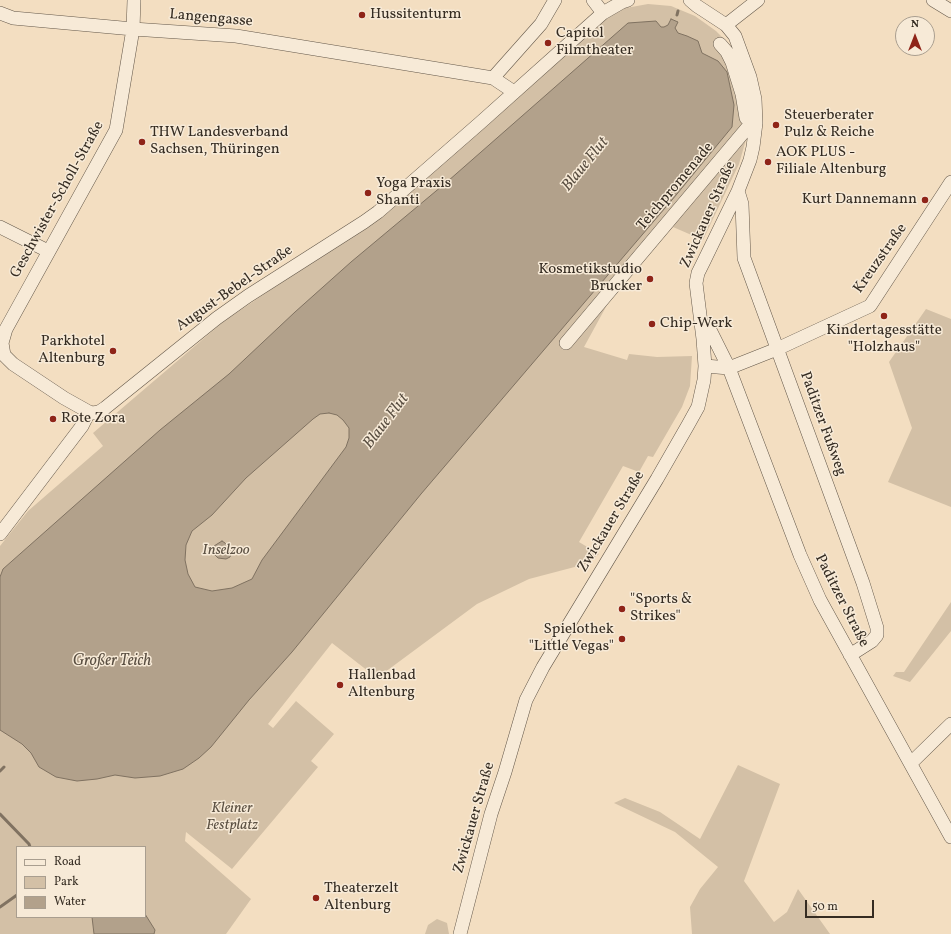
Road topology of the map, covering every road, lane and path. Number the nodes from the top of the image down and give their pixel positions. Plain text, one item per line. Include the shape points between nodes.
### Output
1 (134, 0) edge
2 (555, 0) edge
3 (593, 0) edge
4 (628, 0) edge
5 (690, 0) edge
6 (758, 0) edge
7 (933, 0) edge
8 (951, 11) edge
9 (0, 13) edge
10 (603, 13) junction
11 (726, 25) junction
12 (134, 29) junction
13 (720, 44) dead end
14 (493, 78) junction
15 (514, 92) junction
16 (756, 123) junction
17 (951, 182) edge
18 (738, 191) junction
19 (0, 227) edge
20 (48, 251) junction
21 (701, 324) junction
22 (566, 343) dead end
23 (777, 349) junction
24 (2, 357) edge
25 (705, 366) junction
26 (729, 368) junction
27 (89, 412) junction
28 (0, 534) edge
29 (850, 654) junction
30 (951, 724) edge
31 (911, 763) junction
32 (951, 837) edge
33 (460, 934) edge

1 - 12 street, Geschwister-Scholl-Straße
2 - 14 street via 541,24
3 - 10 street
4 - 10 street, August-Bebel-Straße
5 - 11 street
6 - 11 street
7 - 8 street
9 - 12 street, Langengasse via 13,18
10 - 15 street, August-Bebel-Straße
11 - 16 street, Zwickauer Straße via 734,36 750,77 755,99
12 - 14 street, Langengasse via 236,36
12 - 20 street, Geschwister-Scholl-Straße via 116,130
13 - 16 street via 732,62 746,118
14 - 15 street
15 - 27 street, August-Bebel-Straße via 373,215 217,318 99,412
16 - 18 street, Zwickauer Straße via 750,160
16 - 22 street, Teichpromenade via 748,127
17 - 23 street, Kreuzstraße via 870,306
18 - 21 street, Zwickauer Straße via 698,273 696,288
18 - 23 street, Paditzer Fußweg via 742,204 744,258
19 - 20 street
20 - 24 street, Geschwister-Scholl-Straße via 6,329
21 - 25 street, Zwickauer Straße
21 - 26 street, Paditzer Straße via 709,328
23 - 26 street, Kreuzstraße
23 - 29 street, Paditzer Fußweg via 863,583 877,628 877,635 872,641
24 - 27 street, Geschwister-Scholl-Straße
25 - 26 street
25 - 33 street, Zwickauer Straße via 698,407 543,667 526,700 491,814
26 - 29 street, Paditzer Straße via 803,562 820,600
27 - 28 street via 82,426
29 - 31 street, Paditzer Straße
30 - 31 street
31 - 32 street, Paditzer Straße

